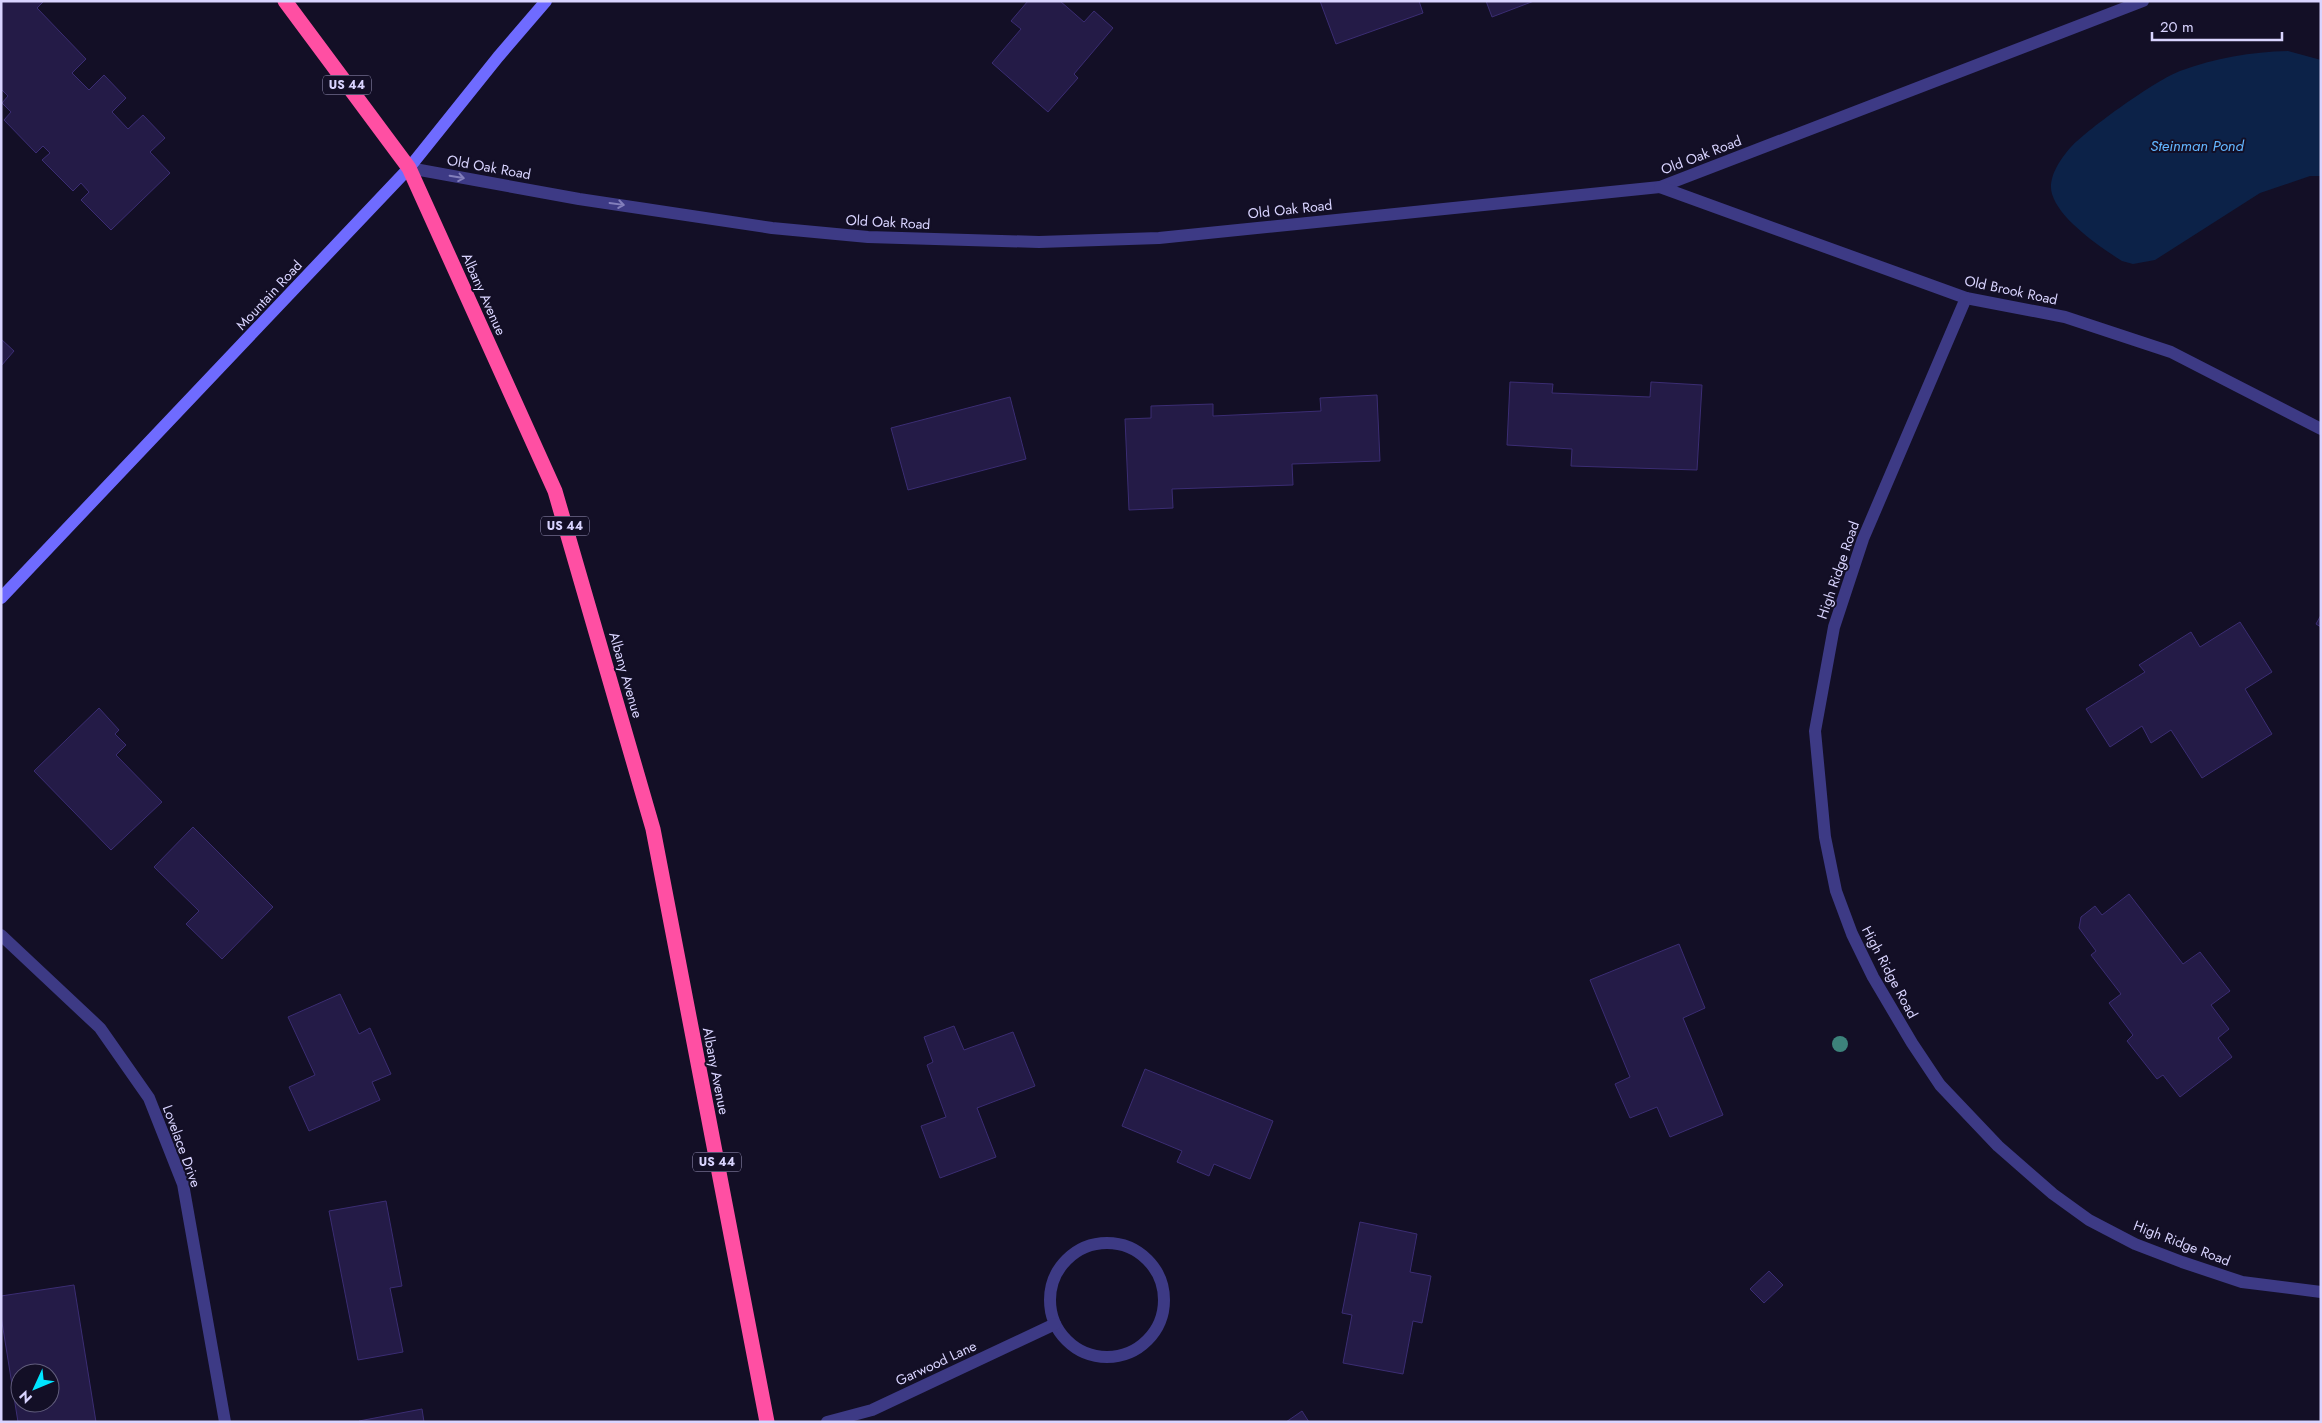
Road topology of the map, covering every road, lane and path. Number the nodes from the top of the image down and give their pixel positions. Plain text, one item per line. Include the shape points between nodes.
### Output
1 (285, 1) edge
2 (546, 1) edge
3 (2143, 1) edge
4 (409, 168) junction
5 (1660, 187) junction
6 (1966, 298) junction
7 (2321, 429) edge
8 (1, 598) edge
9 (1, 935) edge
10 (2321, 1292) edge
11 (1055, 1324) junction
12 (225, 1422) edge
13 (767, 1422) edge
14 (827, 1422) edge

1 - 4 highway, Albany Avenue / US 44
2 - 4 main road, Mountain Road
3 - 5 street, Old Oak Road
4 -> 5 street, Old Oak Road via 579,199 772,228 868,237 1039,242 1159,238
4 - 8 main road, Mountain Road
4 - 13 highway, Albany Avenue / US 44 via 555,491 653,829
5 - 6 street, Old Brook Road
6 - 7 street, Old Brook Road via 2065,317 2171,352
6 - 10 street, High Ridge Road via 1862,539 1834,627 1819,700 1815,731 1824,837 1842,908 1873,977 1940,1085 1998,1146 2053,1194 2089,1220 2135,1244 2182,1262 2242,1282
9 - 12 street, Lovelace Drive via 100,1028 149,1098 182,1184
11 - 11 street via 1066,1340 1082,1352 1100,1357 1120,1356 1138,1349 1152,1336 1162,1319 1165,1299 1162,1280 1152,1264 1122,1244 1085,1247 1070,1257 1054,1279 1050,1306
11 - 14 street, Garwood Lane via 872,1410

